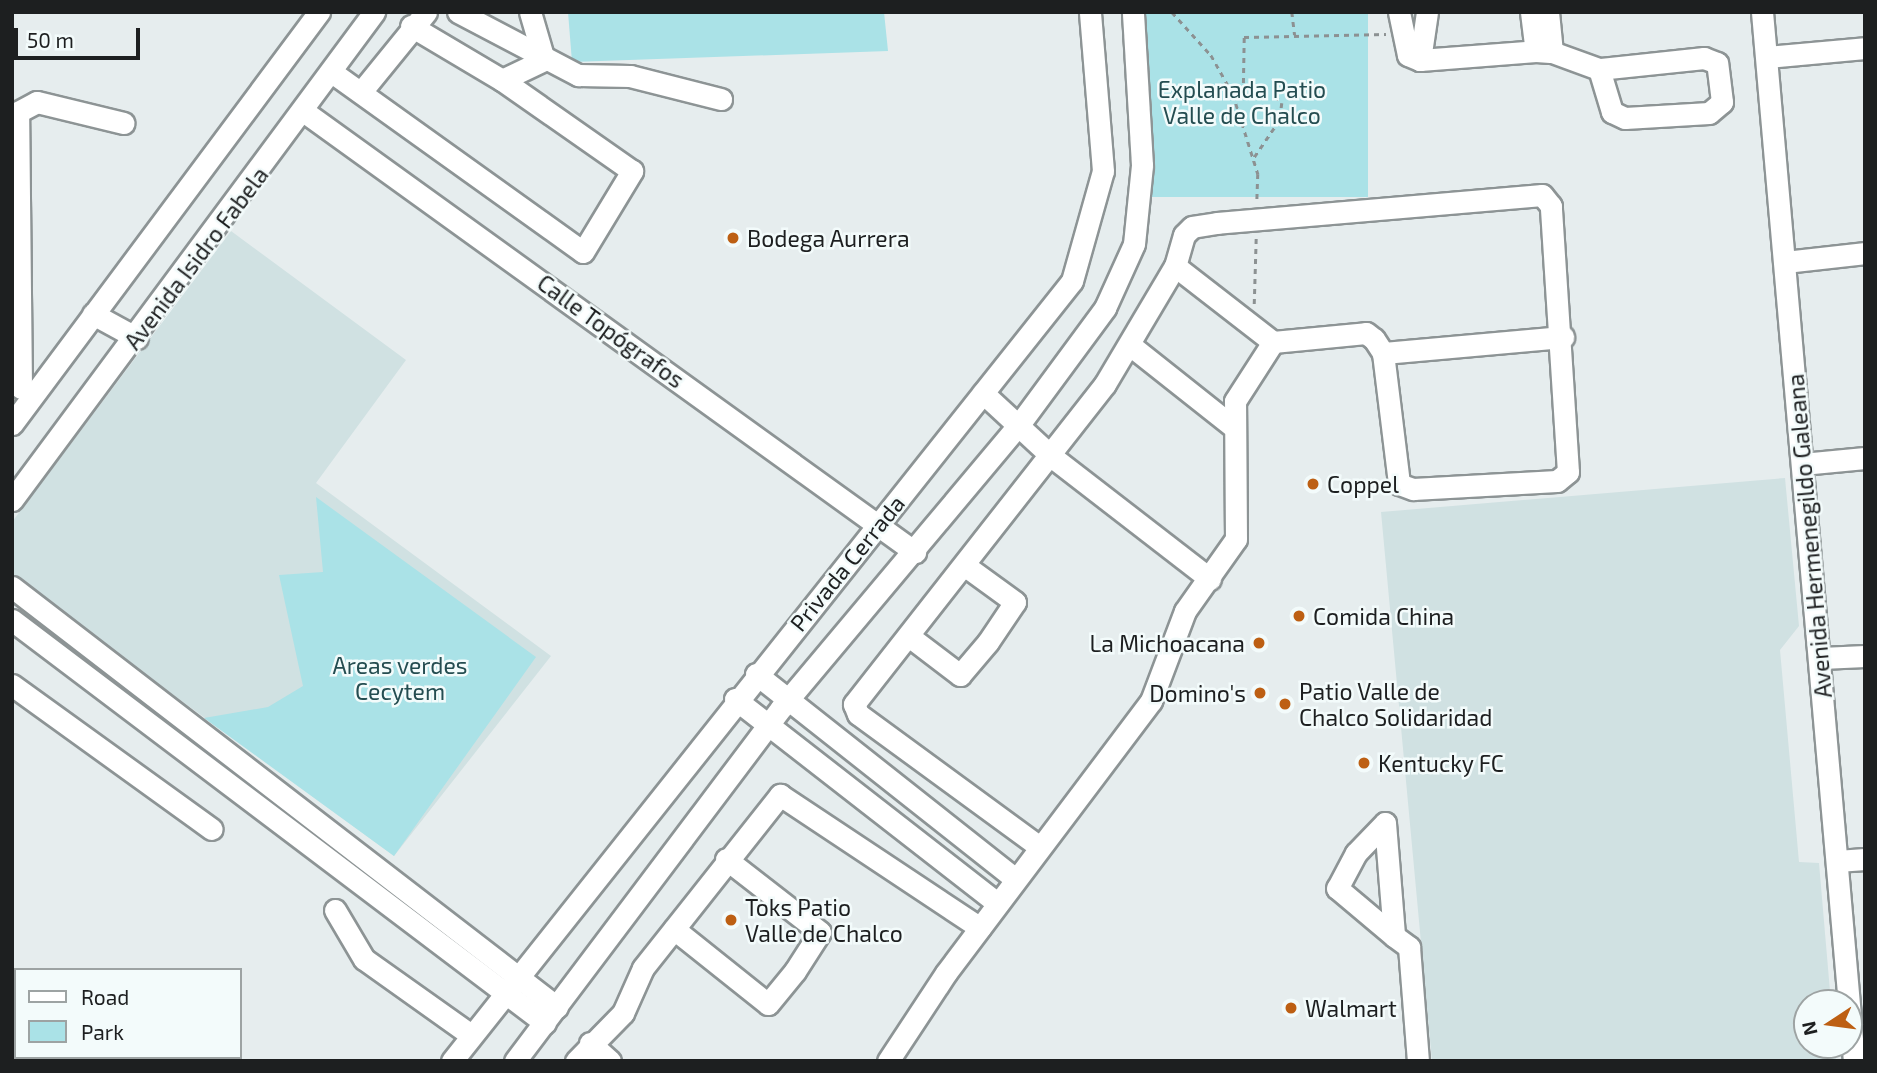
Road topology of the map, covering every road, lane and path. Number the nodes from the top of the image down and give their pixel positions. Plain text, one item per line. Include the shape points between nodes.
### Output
1 (319, 12) edge
2 (374, 12) edge
3 (458, 12) edge
4 (530, 12) edge
5 (1090, 12) edge
6 (1133, 12) edge
7 (1172, 12) edge
8 (1292, 12) edge
9 (1399, 12) edge
10 (1427, 12) edge
11 (1531, 12) edge
12 (1548, 12) edge
13 (1762, 12) edge
14 (419, 19) edge
15 (1403, 33) junction
16 (1294, 35) junction
17 (1865, 48) edge
18 (1544, 52) junction
19 (1766, 57) junction
20 (544, 60) junction
21 (1420, 60) junction
22 (1600, 69) junction
23 (333, 72) junction
24 (502, 80) junction
25 (361, 92) junction
26 (1242, 93) junction
27 (1233, 94) junction
28 (721, 99) dead end
29 (306, 113) junction
30 (124, 122) dead end
31 (1254, 158) junction
32 (15, 202) edge
33 (1256, 222) junction
34 (1865, 253) edge
35 (1785, 262) junction
36 (1175, 266) junction
37 (93, 314) junction
38 (1253, 323) junction
39 (1563, 337) junction
40 (136, 338) junction
41 (1273, 342) junction
42 (1130, 345) junction
43 (1383, 352) junction
44 (25, 388) edge
45 (983, 393) junction
46 (12, 424) edge
47 (1231, 425) junction
48 (1018, 426) junction
49 (1051, 456) junction
50 (1865, 458) edge
51 (1802, 464) junction
52 (12, 500) edge
53 (880, 523) junction
54 (915, 552) junction
55 (964, 565) junction
56 (1210, 579) junction
57 (12, 587) edge
58 (12, 620) edge
59 (910, 636) junction
60 (1865, 656) edge
61 (1821, 658) junction
62 (756, 674) junction
63 (12, 685) edge
64 (735, 698) junction
65 (787, 702) junction
66 (767, 727) junction
67 (232, 755) junction
68 (217, 774) junction
69 (212, 829) dead end
70 (1040, 847) junction
71 (726, 859) junction
72 (1865, 859) edge
73 (1837, 861) junction
74 (1016, 879) junction
75 (998, 904) junction
76 (335, 910) dead end
77 (674, 929) junction
78 (980, 929) junction
79 (1394, 936) junction
80 (511, 984) junction
81 (551, 1015) junction
82 (471, 1035) junction
83 (590, 1043) junction
84 (452, 1061) edge
85 (515, 1061) edge
86 (576, 1061) edge
87 (610, 1061) edge
88 (888, 1061) edge
89 (1418, 1061) edge
90 (1854, 1061) edge

1 - 37 street
2 - 23 street, Avenida Isidro Fabela
3 - 20 street
4 - 20 street
5 - 45 street, Privada Cerrada via 1103,171 1091,229 1050,314
6 - 48 street, Privada Cerrada via 1142,165 1134,244 1105,308
7 - 27 path via 1211,55
8 - 16 path
9 - 15 street
10 - 21 street
11 - 18 street
12 - 18 street
13 - 19 street, Avenida Hermenegildo Galeana
14 - 24 street
14 - 25 street
15 - 16 path
15 - 21 street via 1408,55
16 - 26 path via 1244,37
17 - 19 street
18 - 21 street
18 - 22 street
19 - 35 street, Avenida Hermenegildo Galeana
20 - 24 street
20 - 28 street via 578,75 630,76
22 - 22 street via 1704,58 1717,63 1722,102 1709,113 1625,118 1612,112
23 - 25 street
23 - 29 street, Avenida Isidro Fabela
24 - 25 street via 632,171 583,252
26 - 27 path
26 - 31 path via 1282,103 1280,120
27 - 31 path
29 - 40 street, Avenida Isidro Fabela
29 - 53 street, Calle Topógrafos
30 - 32 street via 25,104 18,112
31 - 33 path
32 - 44 street
33 - 36 street via 1192,227
33 - 38 path
33 - 39 street via 1542,195 1551,206
34 - 35 street
35 - 51 street, Avenida Hermenegildo Galeana
36 - 38 street
36 - 42 street
37 - 40 street
37 - 44 street
38 - 41 street
39 - 43 street
39 - 43 street via 1568,472 1557,481 1413,489 1399,484
40 - 52 street, Avenida Isidro Fabela
41 - 43 street via 1366,333
41 - 47 street via 1235,401
42 - 47 street
42 - 49 street
44 - 46 street
45 - 48 street
45 - 53 street, Privada Cerrada
47 - 56 street via 1236,539
48 - 49 street
48 - 54 street, Privada Cerrada
49 - 55 street
49 - 56 street
50 - 51 street
51 - 61 street, Avenida Hermenegildo Galeana
53 - 54 street, Calle Topógrafos
53 - 62 street, Privada Cerrada
54 - 65 street, Privada Cerrada
55 - 59 street
55 - 59 street via 1015,602 988,642 960,675
56 - 70 street via 1185,611 1151,701 1126,743
57 - 67 street
58 - 68 street
59 - 70 street via 854,704 858,714
60 - 61 street
61 - 73 street, Avenida Hermenegildo Galeana
62 - 64 street, Privada Cerrada
62 - 65 street
63 - 69 street
64 - 66 street
64 - 80 street, Privada Cerrada
65 - 66 street, Privada Cerrada
65 - 74 street
66 - 75 street
66 - 81 street, Privada Cerrada
67 - 68 street
67 - 80 street
68 - 80 street
70 - 74 street
71 - 77 street
71 - 77 street via 820,932 795,971 768,1004
71 - 78 street via 780,796
72 - 73 street
73 - 90 street, Avenida Hermenegildo Galeana
74 - 75 street
75 - 78 street
76 - 82 street via 363,959
77 - 83 street via 636,978 623,1013
78 - 88 street
79 - 79 street via 1395,916 1385,823 1356,853 1337,887
79 - 89 street via 1409,947
80 - 81 street
80 - 82 street, Privada Cerrada
81 - 85 street, Privada Cerrada
82 - 84 street, Privada Cerrada
83 - 86 street
83 - 87 street

